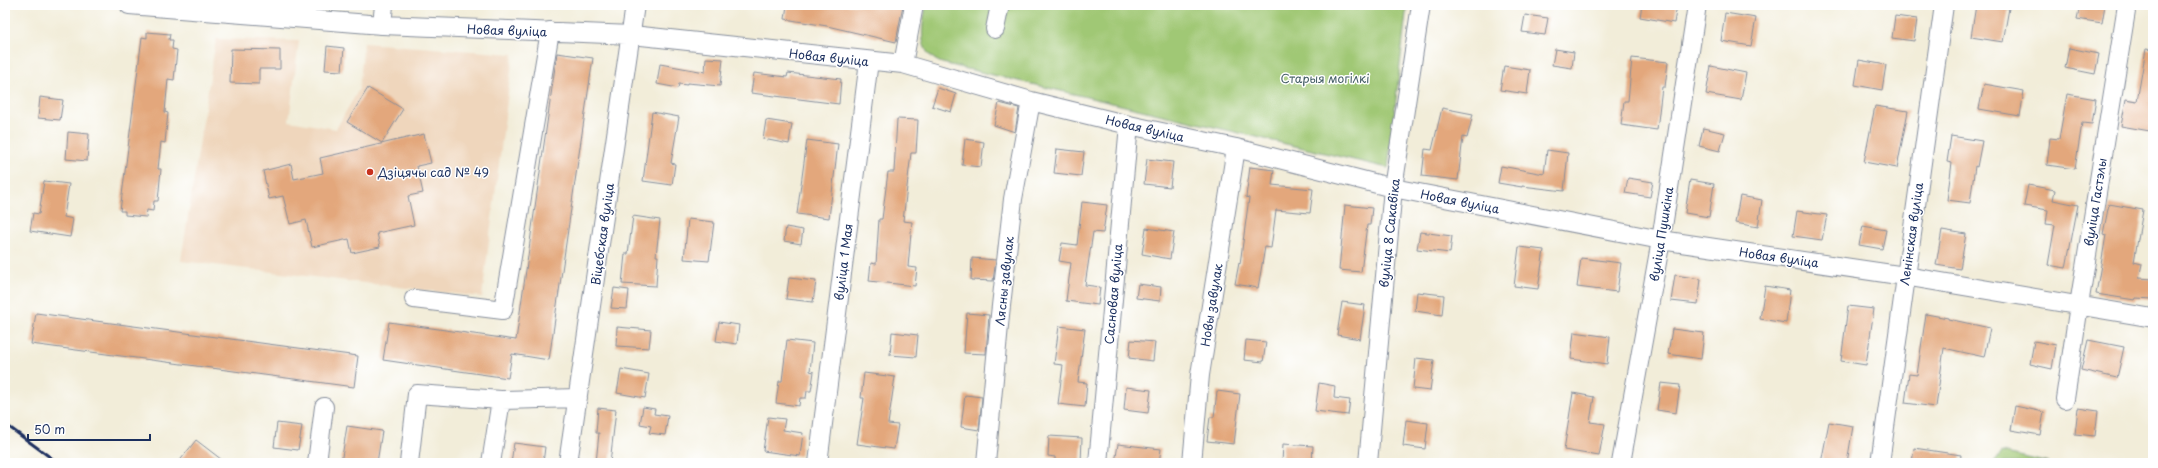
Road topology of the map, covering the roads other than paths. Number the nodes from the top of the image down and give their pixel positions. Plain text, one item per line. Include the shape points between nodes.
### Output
1 (128, 5) edge
2 (384, 5) edge
3 (635, 5) edge
4 (914, 5) edge
5 (1000, 5) edge
6 (1421, 5) edge
7 (1697, 5) edge
8 (1944, 5) edge
9 (2128, 5) edge
10 (382, 25) junction
11 (995, 29) dead end
12 (550, 31) junction
13 (632, 35) junction
14 (869, 61) junction
15 (903, 64) junction
16 (1031, 101) junction
17 (1129, 125) junction
18 (1236, 148) junction
19 (1393, 188) junction
20 (1661, 240) junction
21 (1905, 276) junction
22 (414, 298) dead end
23 (2079, 305) junction
24 (2153, 318) edge
25 (578, 398) junction
26 (2065, 399) dead end
27 (501, 400) junction
28 (324, 407) dead end
29 (317, 463) edge
30 (409, 463) edge
31 (491, 463) edge
32 (568, 463) edge
33 (818, 463) edge
34 (986, 463) edge
35 (1098, 463) edge
36 (1192, 463) edge
37 (1368, 463) edge
38 (1621, 463) edge
39 (1880, 463) edge

1 - 10 street, Новая вуліца
2 - 10 street
3 - 13 street, Віцебская вуліца
4 - 15 street
5 - 11 street
6 - 19 street, вуліца 8 Сакавіка
7 - 20 street, вуліца Пушкіна
8 - 21 street, Ленінская вуліца
9 - 23 street, вуліца Гастэлы
10 - 12 street, Новая вуліца
12 - 13 street, Новая вуліца
12 - 22 street via 503,310
13 - 14 street, Новая вуліца
13 - 25 street, Віцебская вуліца
14 - 15 street, Новая вуліца
14 - 33 street, вуліца 1 Мая
15 - 16 street, Новая вуліца
16 - 17 street, Новая вуліца
16 - 34 street, Лясны завулак via 1013,198
17 - 18 street, Новая вуліца
17 - 35 street, Сасновая вуліца
18 - 19 street, Новая вуліца
18 - 36 street, Новы завулак via 1200,375
19 - 20 street, Новая вуліца
19 - 37 street, вуліца 8 Сакавіка
20 - 21 street, Новая вуліца
20 - 38 street, вуліца Пушкіна
21 - 23 street, Новая вуліца
21 - 39 street, Ленінская вуліца
23 - 24 street, Новая вуліца
23 - 26 street, вуліца Гастэлы
25 - 27 street
25 - 32 street, Віцебская вуліца
27 - 30 street via 417,394
27 - 31 street
28 - 29 street

